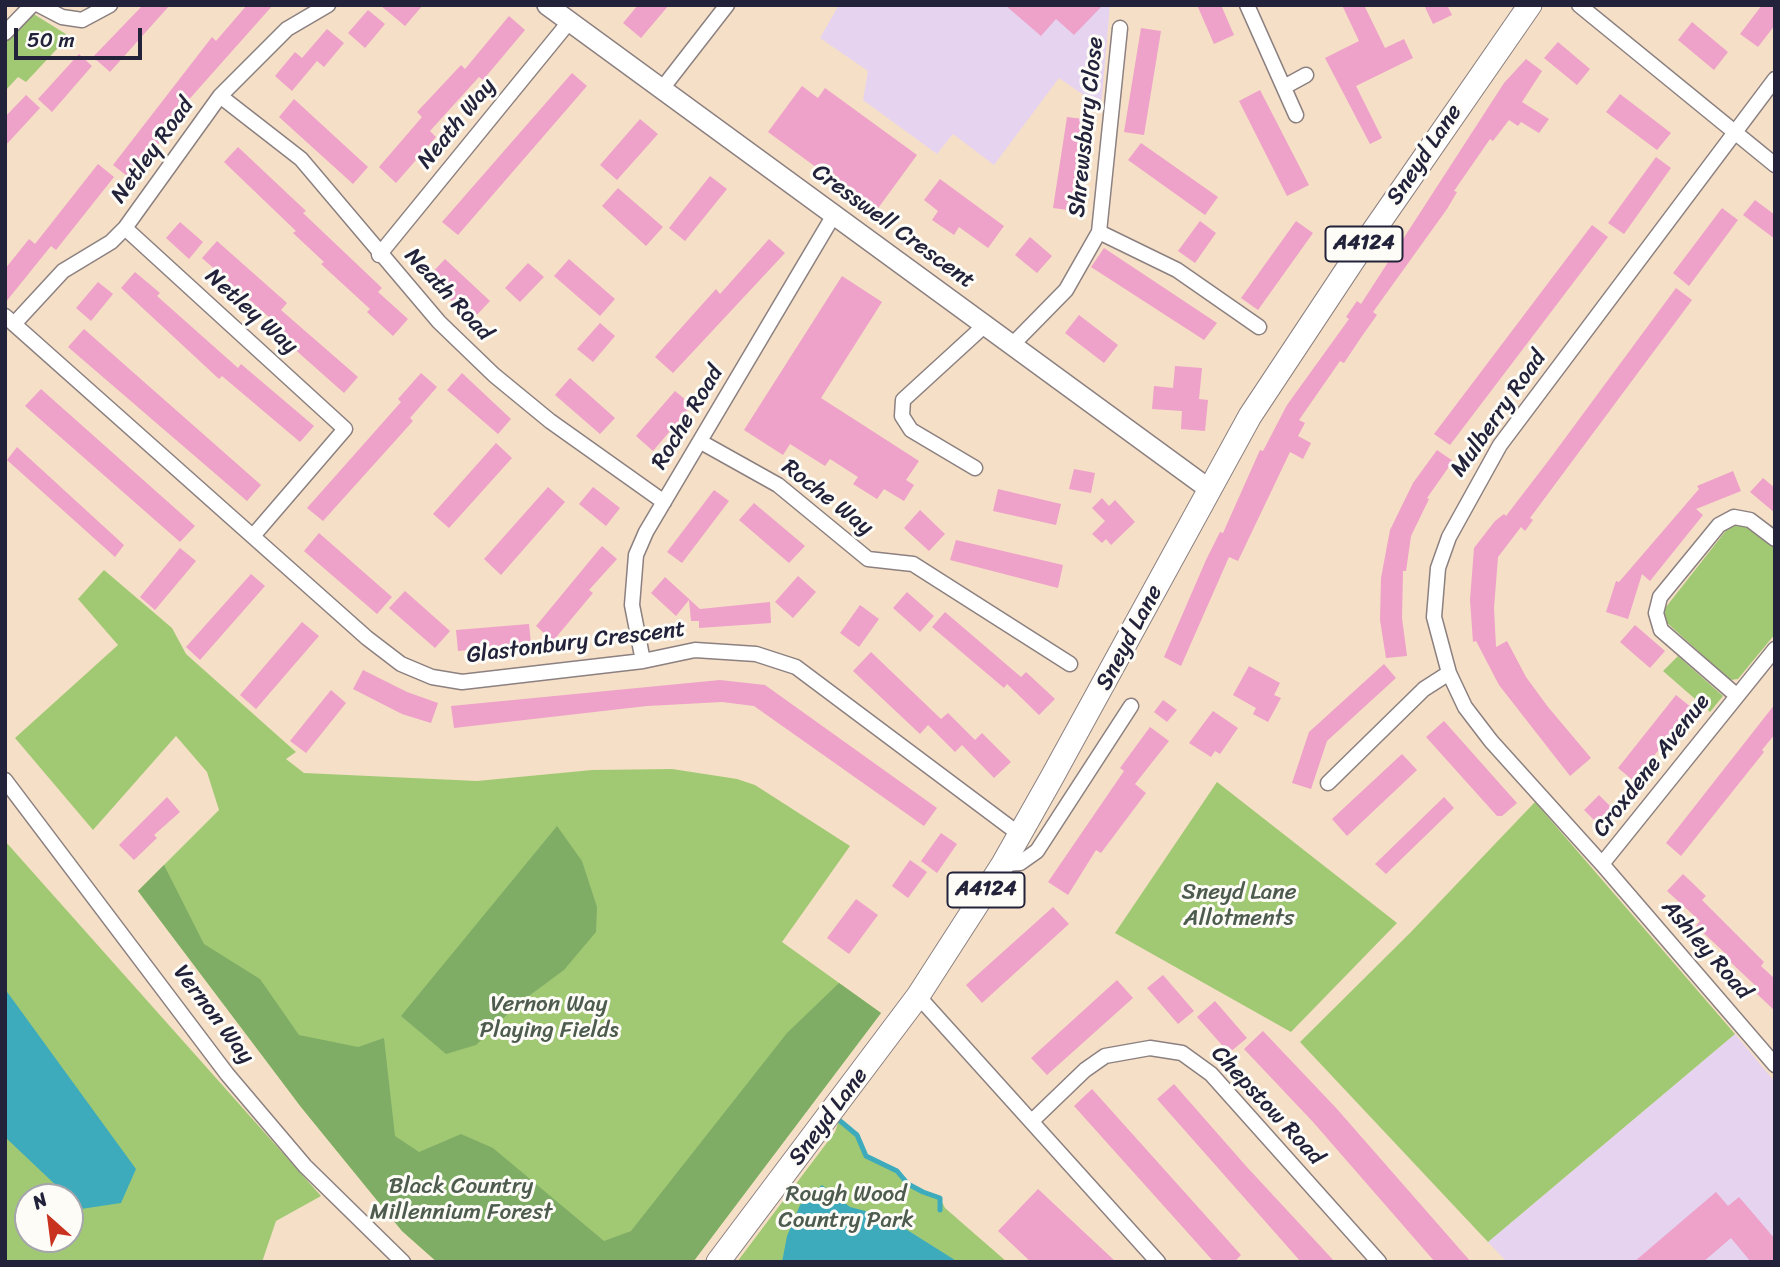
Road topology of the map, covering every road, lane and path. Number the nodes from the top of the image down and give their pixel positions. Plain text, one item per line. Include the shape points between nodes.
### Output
1 (32, 5) edge
2 (38, 5) edge
3 (110, 5) edge
4 (328, 5) edge
5 (547, 5) edge
6 (727, 5) edge
7 (1247, 5) edge
8 (1530, 5) edge
9 (1579, 5) edge
10 (569, 22) junction
11 (1120, 28) dead end
12 (5, 33) edge
13 (1307, 75) dead end
14 (1775, 79) edge
15 (1284, 88) junction
16 (662, 90) junction
17 (220, 96) junction
18 (1296, 115) dead end
19 (1736, 133) junction
20 (1775, 164) edge
21 (835, 213) junction
22 (125, 228) junction
23 (1098, 232) junction
24 (379, 255) junction
25 (10, 320) edge
26 (985, 325) junction
27 (1249, 325) dead end
28 (1013, 344) junction
29 (701, 442) junction
30 (975, 468) dead end
31 (1209, 489) junction
32 (664, 502) junction
33 (253, 536) junction
34 (1775, 539) edge
35 (1775, 649) edge
36 (642, 661) junction
37 (1071, 664) dead end
38 (1449, 673) junction
39 (1736, 695) junction
40 (1131, 706) dead end
41 (5, 779) edge
42 (1328, 783) dead end
43 (1019, 834) junction
44 (1003, 864) junction
45 (1602, 864) junction
46 (918, 996) junction
47 (1775, 1065) edge
48 (1032, 1121) junction
49 (403, 1262) edge
50 (718, 1262) edge
51 (1158, 1262) edge
52 (1379, 1262) edge

1 - 12 street
2 - 3 street via 62,17 82,20
4 - 17 street, Netley Road via 288,29
5 - 10 street, Cresswell Crescent
6 - 16 street
7 - 15 street
8 - 31 main road, Sneyd Lane / A4124 via 1309,326
9 - 19 street
10 - 16 street, Cresswell Crescent
10 - 24 street, Neath Way
11 - 23 street, Shrewsbury Close
13 - 15 street
14 - 19 street, Mulberry Road
15 - 18 street
16 - 21 street, Cresswell Crescent
17 - 22 street, Netley Road
17 - 24 street, Neath Road via 301,159
19 - 20 street
19 - 38 street, Mulberry Road via 1500,445 1467,501 1438,568 1434,617
21 - 26 street, Cresswell Crescent
21 - 29 street, Roche Road
22 - 25 street, Netley Road via 111,242 63,271
22 - 33 street, Netley Way via 345,429
23 - 27 street, Shrewsbury Close via 1177,270
23 - 28 street, Shrewsbury Close via 1066,290
24 - 32 street, Neath Road via 494,375
25 - 33 street, Glastonbury Crescent
26 - 28 street, Cresswell Crescent
26 - 30 street via 903,400 902,416 911,430
28 - 31 street, Cresswell Crescent
29 - 32 street, Roche Road
29 - 37 street, Roche Way via 778,485 868,559 913,564
31 - 43 main road, Sneyd Lane / A4124 via 1105,686
32 - 36 street, Roche Road via 636,555 633,575 632,605
33 - 36 street, Glastonbury Crescent via 367,638 401,664 432,677 462,682
34 - 39 street, Croxdene Avenue via 1750,520 1734,517 1719,525 1660,597 1656,613 1661,630
35 - 39 street, Croxdene Avenue
36 - 43 street, Glastonbury Crescent via 695,650 756,654 796,667
38 - 42 street via 1423,689
38 - 45 street, Mulberry Road via 1465,707 1491,741
39 - 45 street, Croxdene Avenue
40 - 44 street via 1037,851 1020,863
41 - 49 street, Vernon Way via 227,1074 305,1166
43 - 44 main road, Sneyd Lane / A4124
44 - 46 main road, Sneyd Lane / A4124
45 - 47 street, Ashley Road
46 - 48 street
46 - 50 main road, Sneyd Lane / A4124
48 - 51 street
48 - 52 street, Chepstow Road via 1105,1056 1150,1048 1182,1053 1211,1074

